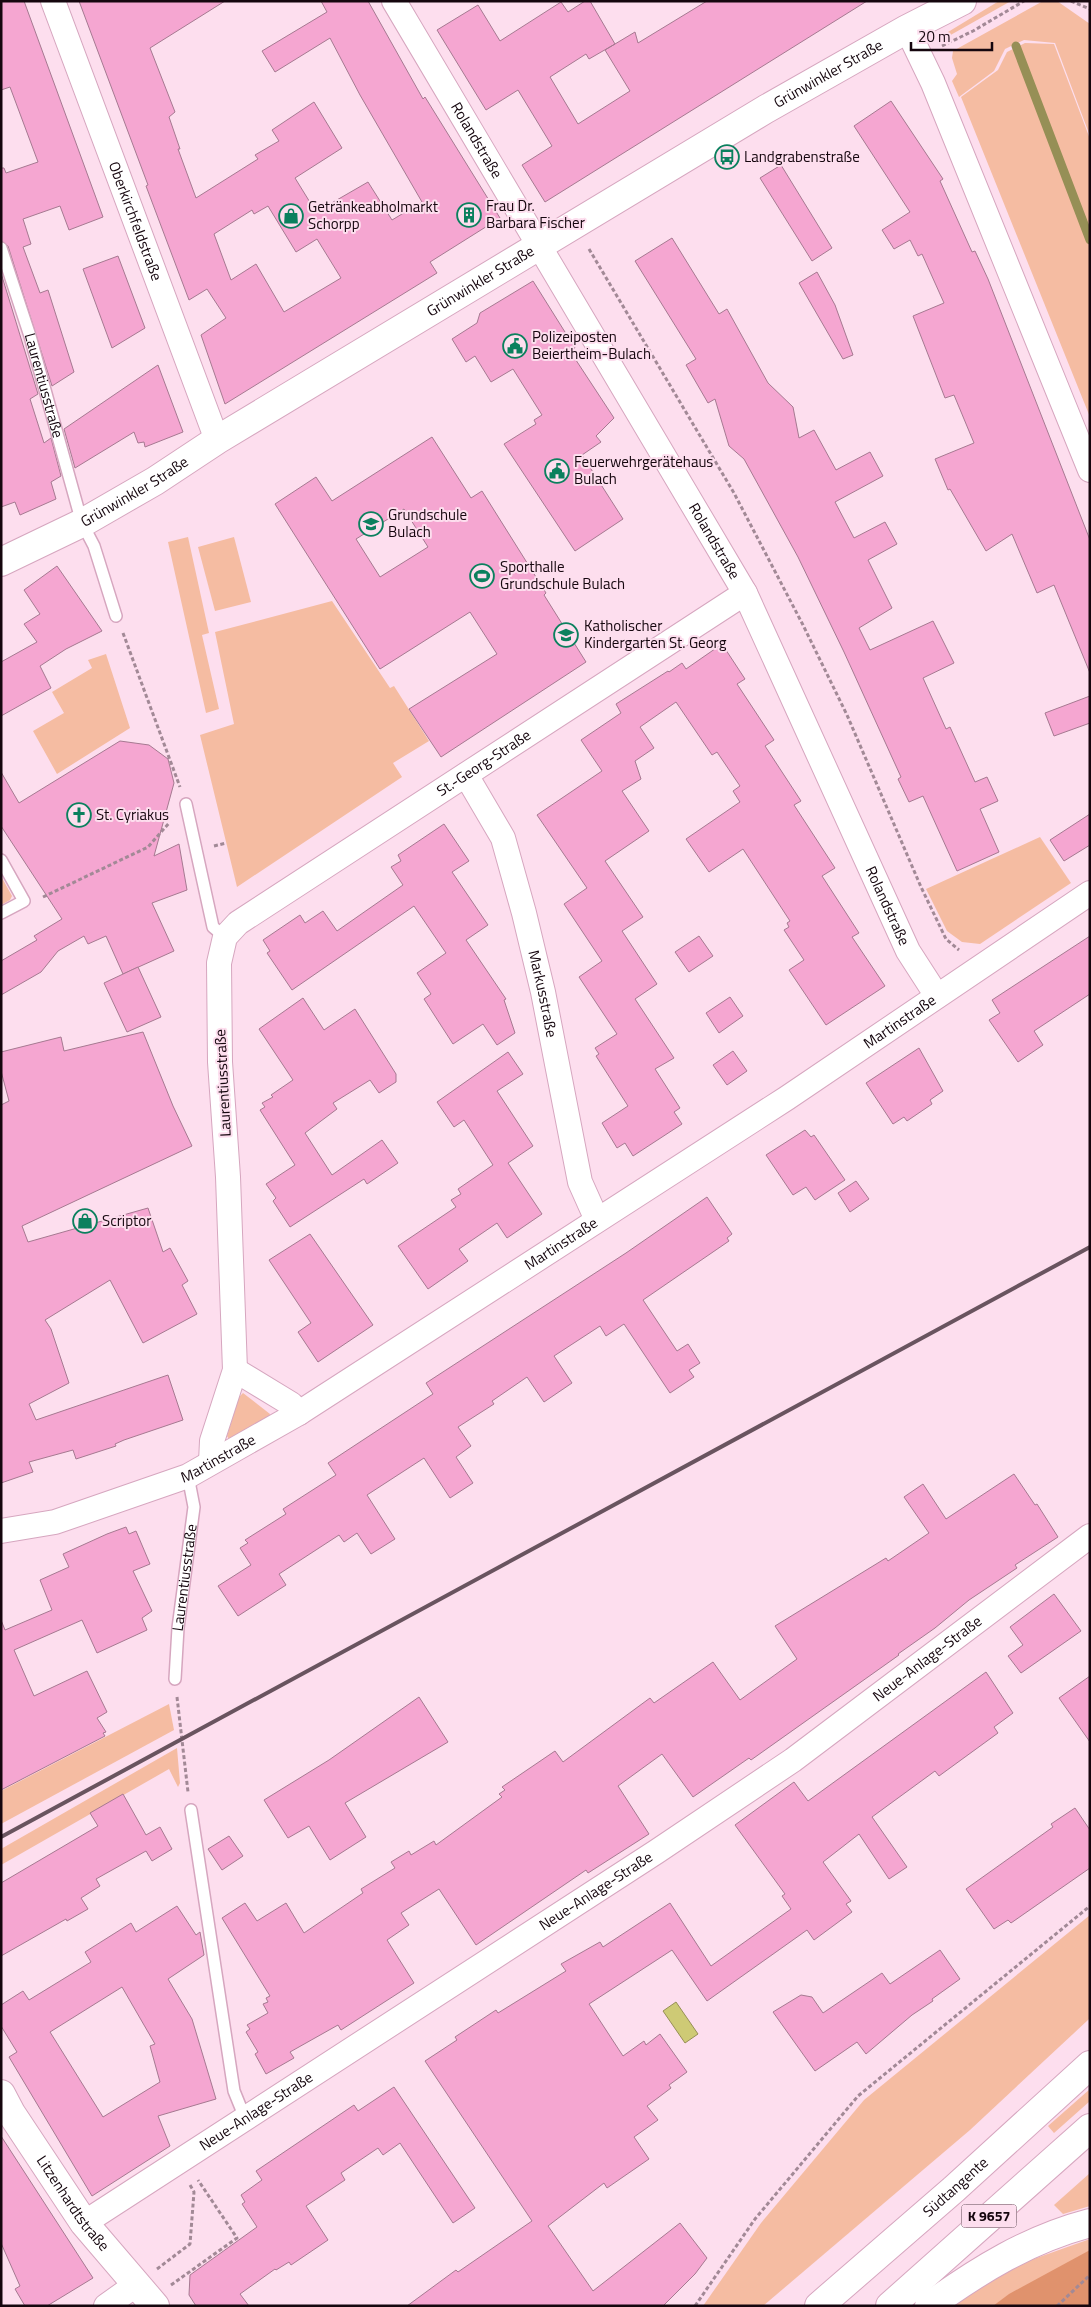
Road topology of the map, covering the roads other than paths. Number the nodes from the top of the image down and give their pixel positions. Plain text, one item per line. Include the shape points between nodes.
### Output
1 (53, 1) edge
2 (394, 1) edge
3 (962, 1) edge
4 (907, 29) junction
5 (538, 246) junction
6 (1, 248) edge
7 (217, 440) junction
8 (1090, 470) edge
9 (82, 523) junction
10 (1, 562) edge
11 (745, 593) junction
12 (116, 616) road end
13 (466, 775) junction
14 (186, 804) road end
15 (1, 860) edge
16 (1090, 892) edge
17 (1, 913) edge
18 (225, 937) junction
19 (937, 996) junction
20 (597, 1220) junction
21 (235, 1370) junction
22 (299, 1413) junction
23 (210, 1462) junction
24 (188, 1476) junction
25 (1, 1531) edge
26 (1090, 1536) edge
27 (175, 1678) road end
28 (191, 1810) road end
29 (1090, 2053) edge
30 (1082, 2073) edge
31 (1, 2094) edge
32 (245, 2118) junction
33 (1090, 2128) edge
34 (84, 2223) junction
35 (1082, 2225) edge
36 (147, 2297) edge
37 (106, 2306) edge
38 (819, 2306) edge
39 (890, 2306) edge
40 (929, 2306) edge

1 - 7 street, Oberkirchfeldstraße
2 - 5 street, Rolandstraße
3 - 4 main road, Grünwinkler Straße
4 - 5 main road, Grünwinkler Straße via 766,109
4 - 8 street
5 - 7 main road, Grünwinkler Straße
5 - 11 street, Rolandstraße
6 - 9 lane, Laurentiusstraße via 30,336
7 - 9 main road, Grünwinkler Straße
9 - 10 main road, Grünwinkler Straße
9 - 12 lane, Laurentiusstraße via 94,546
11 - 13 street, St.-Georg-Straße
11 - 19 street, Rolandstraße via 908,950
13 - 18 street, St.-Georg-Straße via 238,924
13 - 20 street, Markusstraße via 503,838 543,992 580,1182
14 - 18 lane via 214,927
15 - 17 lane via 24,901
16 - 19 street, Martinstraße
18 - 21 street, Laurentiusstraße via 219,964 220,1062
19 - 20 street, Martinstraße via 787,1098
20 - 22 street, Martinstraße
21 - 22 street via 291,1404
21 - 23 street, Laurentiusstraße via 212,1441
22 - 23 street, Martinstraße
23 - 24 street, Martinstraße
24 - 25 street, Martinstraße via 55,1522
24 - 27 lane, Laurentiusstraße via 194,1507 178,1628
26 - 32 street, Neue-Anlage-Straße via 793,1760 648,1858
28 - 32 lane via 234,2091
29 - 30 main road, Südtangente
30 - 38 main road, Südtangente / K 9657
31 - 34 main road, Litzenhardtstraße
32 - 34 street, Neue-Anlage-Straße
33 - 39 main road, K 9657
34 - 36 main road, Litzenhardtstraße
35 - 40 main road via 1037,2240 988,2265
36 - 37 street

